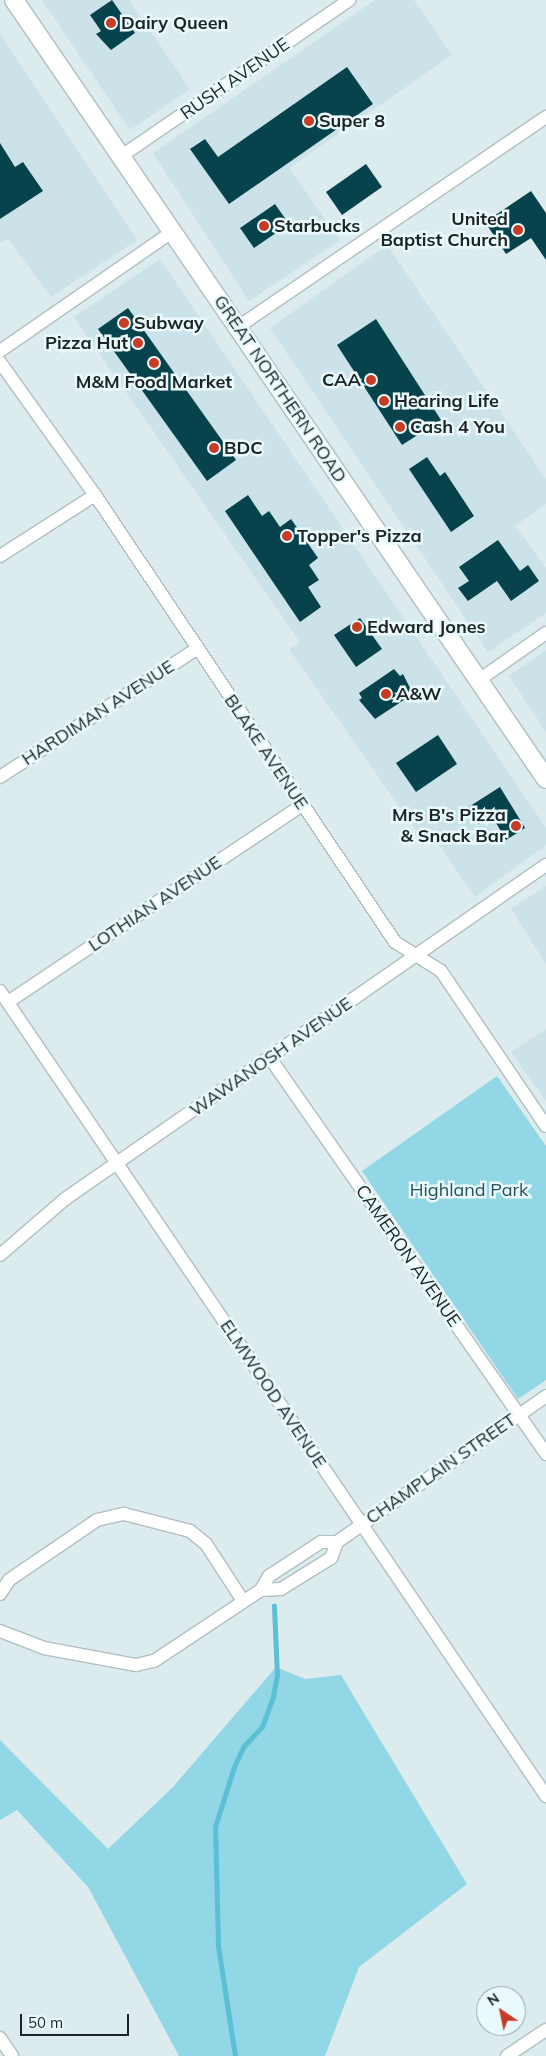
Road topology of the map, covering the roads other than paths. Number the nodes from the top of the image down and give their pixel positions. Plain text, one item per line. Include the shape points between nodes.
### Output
1 (14, 0) edge
2 (349, 0) edge
3 (546, 117) edge
4 (120, 157) junction
5 (172, 232) junction
6 (238, 327) junction
7 (0, 351) edge
8 (0, 362) edge
9 (95, 495) junction
10 (0, 556) edge
11 (546, 633) edge
12 (196, 649) junction
13 (479, 680) junction
14 (0, 777) edge
15 (546, 779) edge
16 (302, 806) junction
17 (546, 866) edge
18 (416, 956) junction
19 (0, 991) edge
20 (8, 1002) junction
21 (270, 1058) junction
22 (546, 1126) edge
23 (117, 1164) junction
24 (0, 1254) edge
25 (546, 1396) edge
26 (519, 1414) junction
27 (546, 1454) edge
28 (361, 1525) junction
29 (337, 1542) junction
30 (261, 1590) junction
31 (0, 1594) edge
32 (243, 1601) junction
33 (0, 1632) edge
34 (546, 1796) edge
35 (546, 2030) edge
36 (0, 2038) edge
37 (12, 2056) edge
38 (507, 2056) edge

1 - 4 main road, GREAT NORTHERN ROAD
2 - 4 street, RUSH AVENUE
3 - 6 street
4 - 5 main road, GREAT NORTHERN ROAD
5 - 6 main road, GREAT NORTHERN ROAD
5 - 7 street
6 - 13 main road, GREAT NORTHERN ROAD
8 - 9 street, BLAKE AVENUE
9 - 10 street
9 - 12 street, BLAKE AVENUE
11 - 13 street
12 - 14 street, HARDIMAN AVENUE
12 - 16 street, BLAKE AVENUE
13 - 15 main road, GREAT NORTHERN ROAD
16 - 18 street, BLAKE AVENUE via 395,942
16 - 20 street, LOTHIAN AVENUE
17 - 18 street, WAWANOSH AVENUE
18 - 21 street, WAWANOSH AVENUE
18 - 22 street, BLAKE AVENUE via 441,971
19 - 20 street, ELMWOOD AVENUE
20 - 23 street, ELMWOOD AVENUE
21 - 23 street, WAWANOSH AVENUE
21 - 26 street, CAMERON AVENUE
23 - 24 street, WAWANOSH AVENUE via 65,1200
23 - 28 street, ELMWOOD AVENUE
25 - 26 street, CHAMPLAIN STREET
26 - 27 street, CAMERON AVENUE
26 - 28 street, CHAMPLAIN STREET
28 - 29 street, CHAMPLAIN STREET
28 - 34 street, ELMWOOD AVENUE
29 - 30 street, CHAMPLAIN STREET via 321,1542 269,1576
29 - 30 street, CHAMPLAIN STREET via 331,1558 298,1579 281,1589
30 - 32 street, CHAMPLAIN STREET
31 - 32 street via 9,1580 97,1520 124,1514 190,1531 206,1544
32 - 33 street, CHAMPLAIN STREET via 154,1661 136,1665 44,1648
35 - 38 street
36 - 37 street

